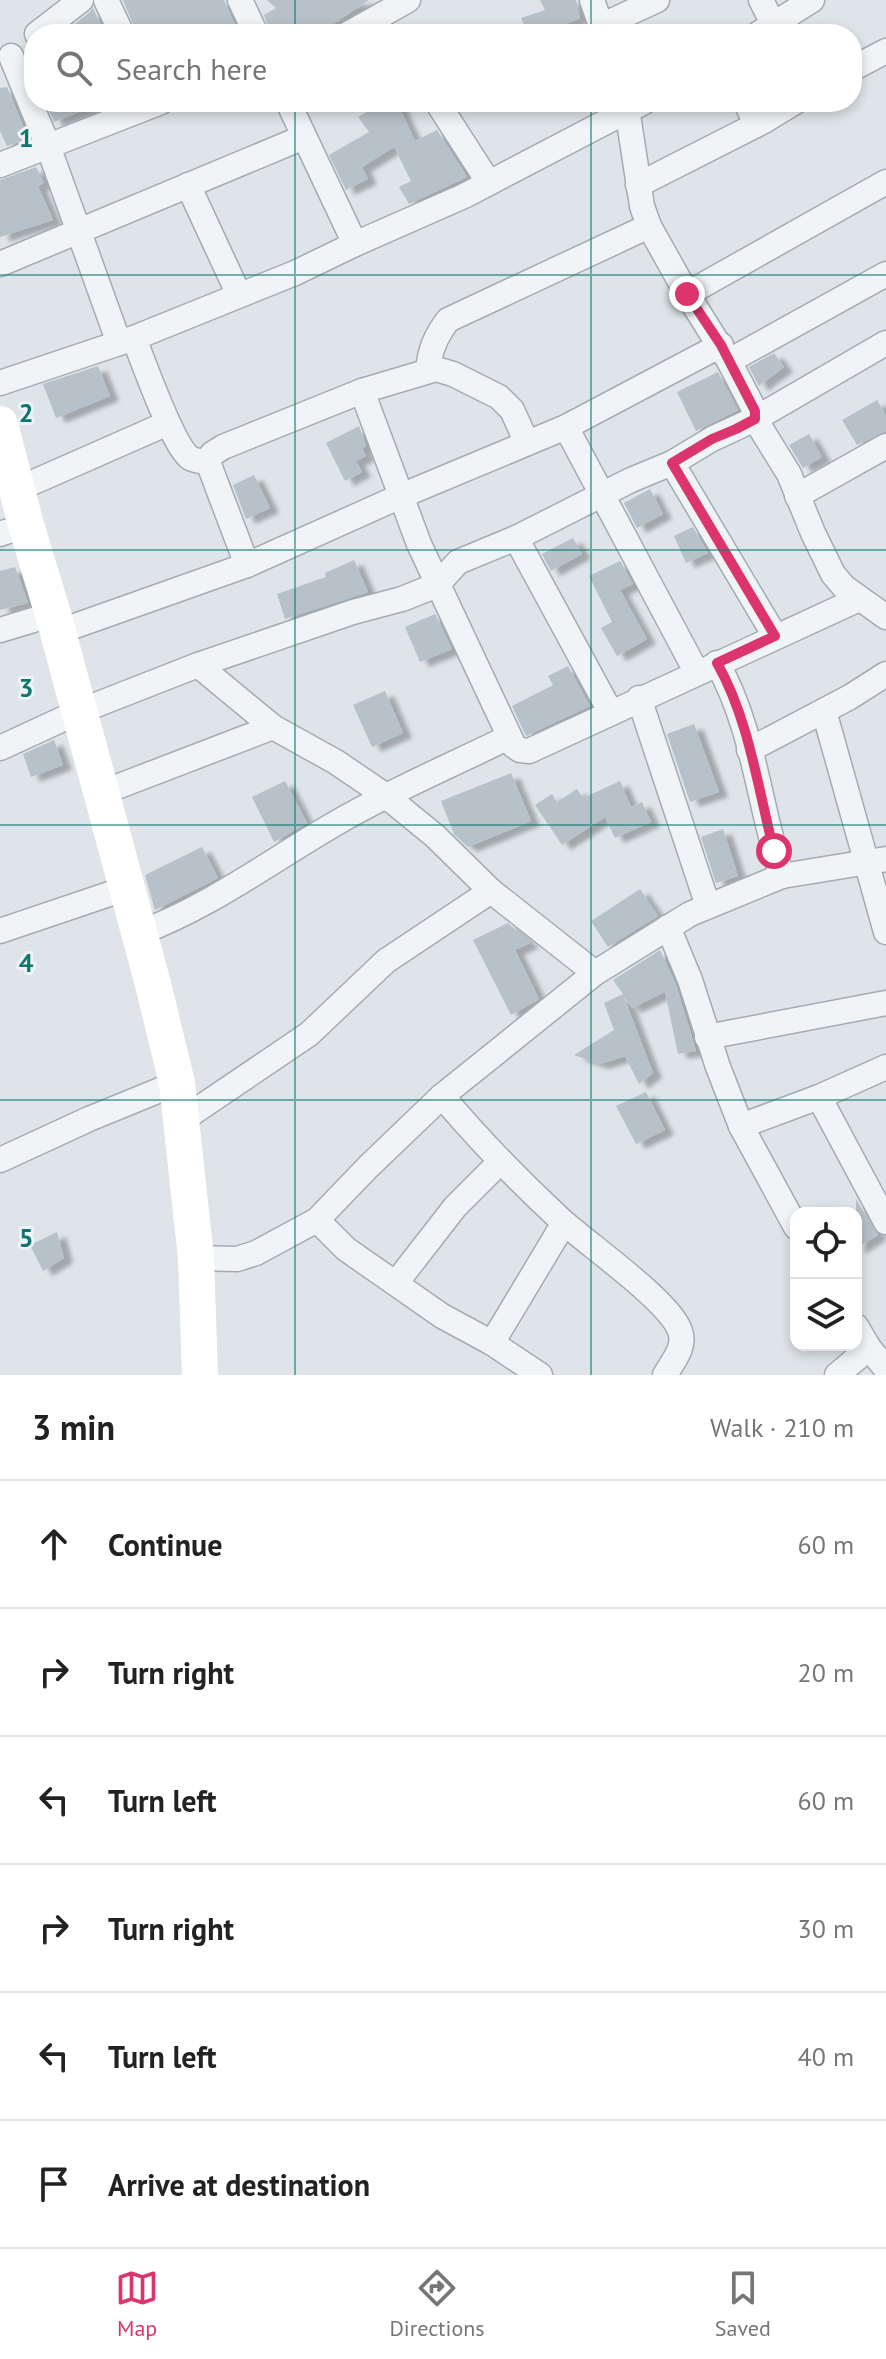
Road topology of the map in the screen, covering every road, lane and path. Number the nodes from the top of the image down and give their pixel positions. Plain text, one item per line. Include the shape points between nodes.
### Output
1 (81, 0) edge
2 (106, 0) edge
3 (240, 0) edge
4 (408, 0) edge
5 (592, 0) edge
6 (657, 0) edge
7 (761, 0) edge
8 (812, 0) edge
9 (384, 16) edge
10 (49, 24) edge
11 (117, 24) edge
12 (251, 24) edge
13 (601, 24) edge
14 (614, 24) edge
15 (774, 24) edge
16 (781, 24) edge
17 (24, 44) edge
18 (886, 51) edge
19 (5, 60) edge
20 (862, 64) edge
21 (24, 98) edge
22 (31, 112) edge
23 (133, 112) edge
24 (293, 112) edge
25 (443, 112) edge
26 (620, 112) edge
27 (633, 112) edge
28 (750, 112) edge
29 (778, 112) edge
30 (756, 125) junction
31 (304, 137) junction
32 (48, 146) junction
33 (0, 165) edge
34 (886, 182) edge
35 (489, 183) junction
36 (188, 185) junction
37 (638, 185) junction
38 (649, 226) junction
39 (78, 231) junction
40 (355, 244) junction
41 (0, 264) edge
42 (886, 274) edge
43 (687, 294) junction
44 (239, 295) junction
45 (126, 340) junction
46 (886, 343) edge
47 (725, 353) junction
48 (428, 370) junction
49 (0, 383) edge
50 (362, 391) junction
51 (755, 419) junction
52 (168, 423) junction
53 (0, 424) edge
54 (566, 427) junction
55 (527, 443) junction
56 (886, 446) edge
57 (208, 462) junction
58 (672, 463) junction
59 (18, 489) junction
60 (601, 495) junction
61 (401, 496) junction
62 (797, 496) junction
63 (13, 529) edge
64 (516, 538) junction
65 (247, 565) junction
66 (437, 585) junction
67 (875, 603) edge
68 (55, 623) junction
69 (0, 630) edge
70 (775, 636) junction
71 (198, 665) junction
72 (707, 668) junction
73 (886, 674) edge
74 (639, 698) junction
75 (824, 711) junction
76 (78, 712) junction
77 (611, 713) junction
78 (273, 727) junction
79 (509, 737) junction
80 (0, 748) edge
81 (749, 750) junction
82 (101, 793) junction
83 (386, 796) junction
84 (876, 860) edge
85 (782, 876) junction
86 (127, 888) junction
87 (491, 891) junction
88 (708, 906) junction
89 (668, 927) junction
90 (0, 931) edge
91 (886, 932) edge
92 (139, 933) junction
93 (595, 973) junction
94 (886, 1003) edge
95 (707, 1037) junction
96 (886, 1067) edge
97 (177, 1083) junction
98 (442, 1096) junction
99 (819, 1097) junction
100 (182, 1120) junction
101 (741, 1126) junction
102 (0, 1160) edge
103 (500, 1162) junction
104 (790, 1216) edge
105 (317, 1220) junction
106 (886, 1222) edge
107 (564, 1223) junction
108 (196, 1258) junction
109 (396, 1283) junction
110 (862, 1336) edge
111 (492, 1343) junction
112 (869, 1348) junction
113 (886, 1369) edge
114 (200, 1375) edge
115 (540, 1375) edge
116 (665, 1375) edge
117 (837, 1375) edge

1 - 10 street
2 - 11 street
3 - 12 street
4 - 9 street
5 - 13 street
6 - 14 street
7 - 15 street
8 - 16 street
17 - 19 street
18 - 20 street
19 - 21 street
22 - 32 street
23 - 32 street
24 - 31 street
25 - 35 street
26 - 35 street
27 - 37 street
28 - 30 street
29 - 30 street
30 - 37 street
31 - 36 street
31 - 40 street
32 - 33 street
32 - 39 street
34 - 43 street
35 - 40 street
36 - 39 street
36 - 44 street
37 - 38 street
38 - 43 street
38 - 48 street via 448,320 430,352
39 - 41 street
39 - 45 street
40 - 44 street
42 - 47 street
43 - 47 street
44 - 45 street
45 - 49 street
45 - 52 street
46 - 51 street
47 - 51 street
47 - 54 street
48 - 50 street
48 - 55 street via 453,374 499,397 512,410
50 - 57 street via 223,447
50 - 61 street
51 - 58 street
51 - 62 street
52 - 57 street via 185,454
52 - 59 street
53 - 59 street
54 - 55 street
54 - 60 street
55 - 61 street
56 - 62 street
57 - 65 street
58 - 60 street
58 - 70 street
59 - 63 street
60 - 64 street
60 - 72 street
61 - 65 street
61 - 66 street
62 - 67 street via 833,574 844,587
63 - 68 street
64 - 66 street via 458,562
64 - 77 street
65 - 68 street
66 - 71 street
66 - 79 street
67 - 70 street
68 - 69 street
68 - 76 street
70 - 72 street
71 - 76 street
71 - 78 street
72 - 74 street
72 - 81 street via 727,681
73 - 75 street
74 - 77 street
74 - 88 street
75 - 81 street
75 - 84 street
76 - 80 street
76 - 82 street
77 - 79 street via 529,751 514,746
78 - 82 street
78 - 83 street
79 - 83 street
81 - 85 street
82 - 86 street
83 - 87 street
83 - 92 street via 171,921
84 - 85 street
84 - 91 street
85 - 88 street
86 - 90 street
86 - 92 street
87 - 93 street
87 - 100 street via 386,961 309,1034
88 - 89 street
89 - 93 street
89 - 95 street
92 - 97 street
93 - 98 street
94 - 95 street
95 - 101 street
96 - 99 street
97 - 100 street
97 - 102 street
98 - 103 street
98 - 105 street
99 - 101 street
99 - 106 street
100 - 108 street
101 - 104 street
103 - 107 street
103 - 109 street via 455,1207
105 - 108 street via 237,1259
105 - 109 street via 346,1249
107 - 111 street
107 - 116 street via 674,1318 682,1346
108 - 114 street
109 - 111 street
110 - 112 street
111 - 115 street
112 - 113 street
112 - 117 street

